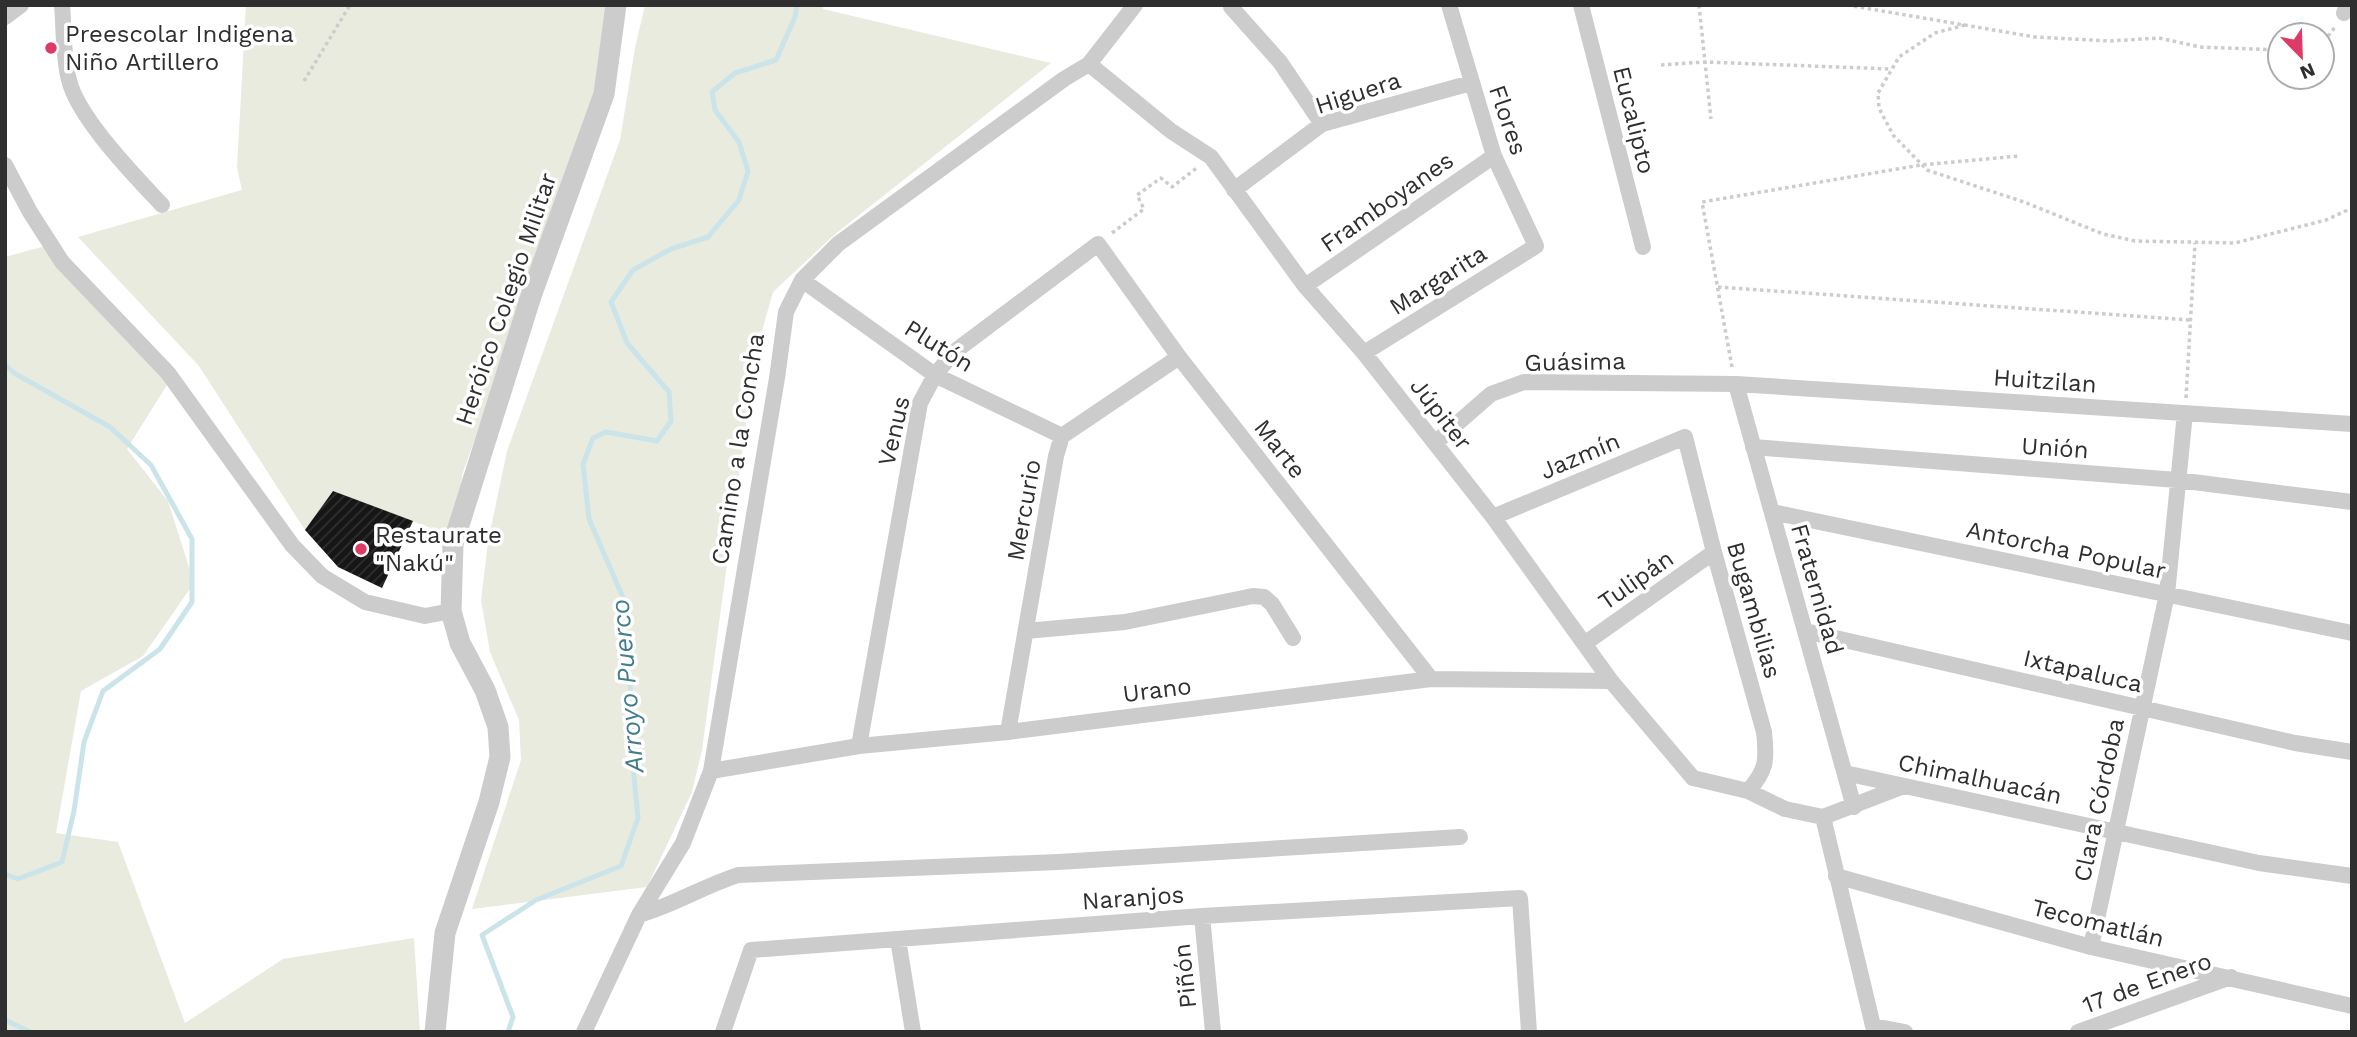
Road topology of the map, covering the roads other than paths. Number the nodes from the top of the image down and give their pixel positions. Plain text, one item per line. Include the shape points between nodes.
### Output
1 (21, 5) edge
2 (62, 5) edge
3 (616, 5) edge
4 (1135, 5) edge
5 (1449, 5) edge
6 (1581, 5) edge
7 (1233, 6) edge
8 (5, 17) edge
9 (1089, 64) junction
10 (1471, 83) junction
11 (1322, 124) junction
12 (1494, 156) junction
13 (5, 165) edge
14 (1234, 190) junction
15 (162, 205) dead end
16 (1098, 244) joint
17 (1536, 246) joint
18 (1643, 247) dead end
19 (802, 280) junction
20 (1305, 286) junction
21 (1364, 354) junction
22 (1180, 357) junction
23 (934, 375) junction
24 (1735, 384) junction
25 (2185, 413) junction
26 (2352, 424) edge
27 (1062, 436) junction
28 (1685, 437) joint
29 (1435, 443) junction
30 (1753, 447) junction
31 (2177, 480) junction
32 (2352, 502) edge
33 (1772, 512) junction
34 (1493, 517) junction
35 (1714, 552) junction
36 (2167, 594) junction
37 (452, 611) junction
38 (1026, 631) junction
39 (1805, 631) junction
40 (2352, 633) edge
41 (1293, 638) dead end
42 (1584, 644) junction
43 (1431, 679) junction
44 (1611, 681) junction
45 (2142, 708) junction
46 (1008, 732) junction
47 (859, 746) junction
48 (2352, 752) edge
49 (711, 771) junction
50 (1845, 773) junction
51 (1904, 786) junction
52 (1748, 791) junction
53 (1854, 807) junction
54 (1823, 817) junction
55 (2115, 832) junction
56 (1460, 837) dead end
57 (1836, 876) junction
58 (2352, 876) edge
59 (639, 915) junction
60 (1202, 916) junction
61 (898, 939) junction
62 (2091, 947) junction
63 (2231, 977) junction
64 (2352, 1006) edge
65 (435, 1032) edge
66 (584, 1032) edge
67 (723, 1032) edge
68 (913, 1032) edge
69 (1213, 1032) edge
70 (1529, 1032) edge
71 (1905, 1032) edge
72 (2078, 1032) edge

1 - 8 street
2 - 15 street via 69,81 78,103 126,167
3 - 37 street, Heróico Colegio Militar via 604,94 531,296 453,544
4 - 9 street, Camino a la Concha
5 - 10 street, Flores
6 - 18 street, Eucalipto
7 - 11 street via 1280,62
9 - 14 street, Júpiter via 1171,131 1211,157
9 - 19 street, Camino a la Concha via 838,244
10 - 11 street, Higuera
10 - 12 street, Flores
11 - 14 street, Higuera
12 - 17 street, Flores
12 - 20 street, Framboyanes
13 - 37 street via 62,262 168,373 292,545 322,576 365,602 425,616
14 - 20 street, Júpiter
16 - 22 street, Marte
16 - 23 street, Venus via 954,352
17 - 21 street, Margarita
19 - 23 street, Plutón
19 - 49 street, Camino a la Concha via 786,312
20 - 21 street, Júpiter
21 - 29 street, Júpiter
22 - 27 street, Mercurio
22 - 43 street, Marte
23 - 27 street, Plutón
23 - 47 street, Venus via 919,403
24 - 25 street, Huitzilan
24 - 29 street, Guásima via 1524,382 1491,394
24 - 30 street, Fraternidad
25 - 26 street, Huitzilan
25 - 31 street, Clara Córdoba
27 - 38 street, Mercurio
28 - 34 street, Jazmín
28 - 35 street, Bugambilias
29 - 34 street, Júpiter
30 - 31 street, Unión
30 - 33 street, Fraternidad
31 - 32 street, Unión
31 - 36 street, Clara Córdoba
33 - 36 street, Antorcha Popular
33 - 39 street, Fraternidad
34 - 42 street, Júpiter
35 - 42 street, Tulipán
35 - 52 street, Bugambilias via 1764,732 1762,776
36 - 40 street, Antorcha Popular
36 - 45 street, Clara Córdoba
37 - 65 street via 460,643 498,727 500,757 444,933
38 - 41 street via 1125,622 1253,596 1272,604
38 - 46 street, Mercurio
39 - 45 street, Ixtapaluca
39 - 50 street, Fraternidad
42 - 44 street, Júpiter
43 - 44 street, Urano
43 - 46 street, Urano
44 - 52 street, Júpiter via 1693,778
45 - 48 street, Ixtapaluca
45 - 55 street, Clara Córdoba
46 - 47 street, Urano
47 - 49 street, Urano
49 - 59 street, Camino a la Concha via 682,843
50 - 51 street, Chimalhuacán
50 - 53 street, Fraternidad
51 - 53 street
51 - 55 street, Chimalhuacán
52 - 54 street, Júpiter via 1785,810
53 - 54 street
54 - 57 street
55 - 58 street, Chimalhuacán via 2259,863
55 - 62 street, Clara Córdoba
56 - 59 street via 1058,862 738,875
57 - 62 street, Tecomatlán
57 - 71 street via 1873,1026
59 - 66 street, Camino a la Concha
60 - 61 street, Naranjos
60 - 69 street, Piñón
60 - 70 street, Naranjos via 1520,898
61 - 67 street, Naranjos via 751,950
61 - 68 street
62 - 63 street, Tecomatlán
63 - 64 street, Tecomatlán
63 - 72 street, 17 de Enero

